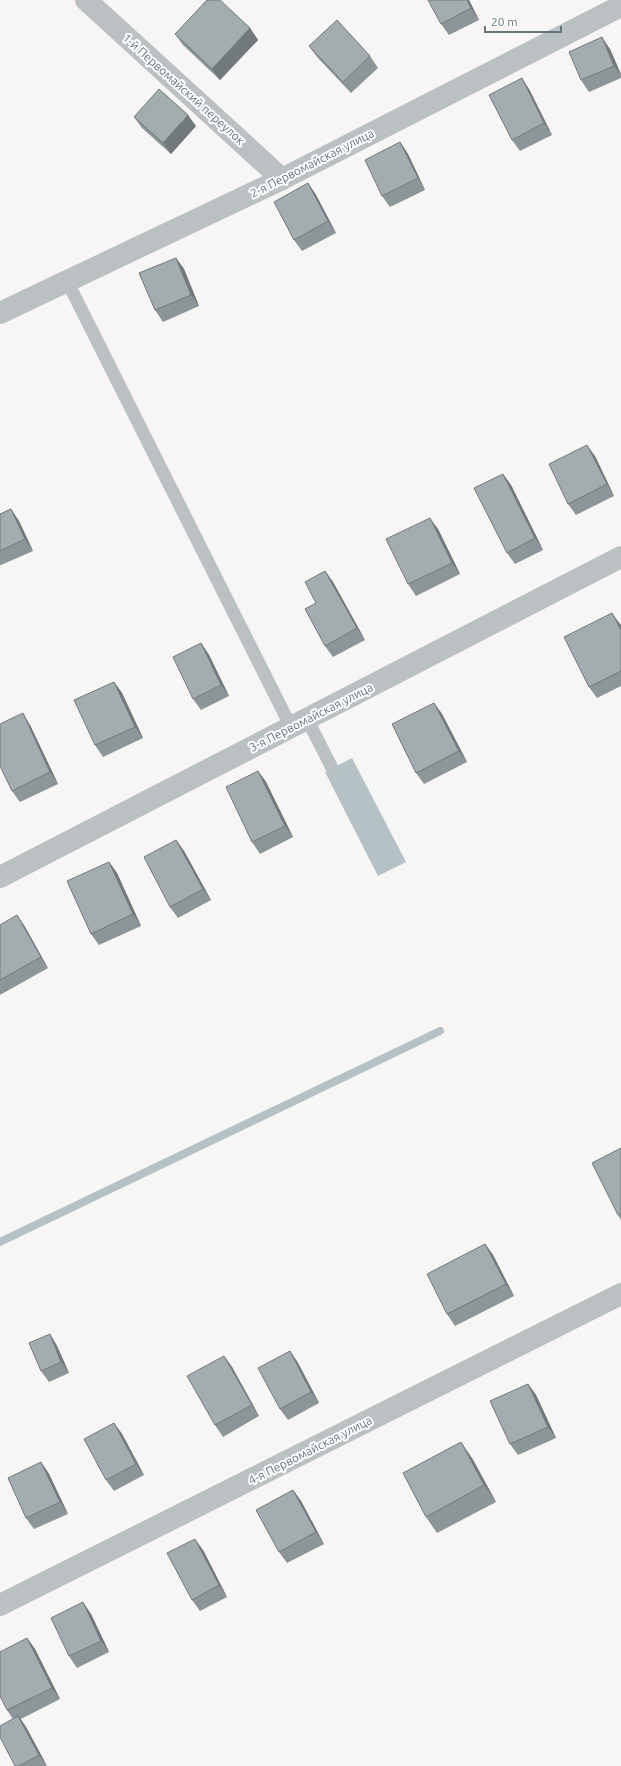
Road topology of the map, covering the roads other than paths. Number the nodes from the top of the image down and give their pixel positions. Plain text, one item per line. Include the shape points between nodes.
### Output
1 (86, 0) edge
2 (618, 4) edge
3 (282, 179) junction
4 (67, 281) junction
5 (0, 313) edge
6 (621, 557) edge
7 (299, 723) junction
8 (332, 768) dead end
9 (0, 877) edge
10 (621, 1294) edge
11 (0, 1605) edge

1 - 3 street, 1-й Первомайский переулок
2 - 3 street, 2-я Первомайская улица
3 - 4 street, 2-я Первомайская улица
4 - 5 street, 2-я Первомайская улица
4 - 7 lane
6 - 7 street, 3-я Первомайская улица
7 - 8 lane
7 - 9 street, 3-я Первомайская улица
10 - 11 street, 4-я Первомайская улица

